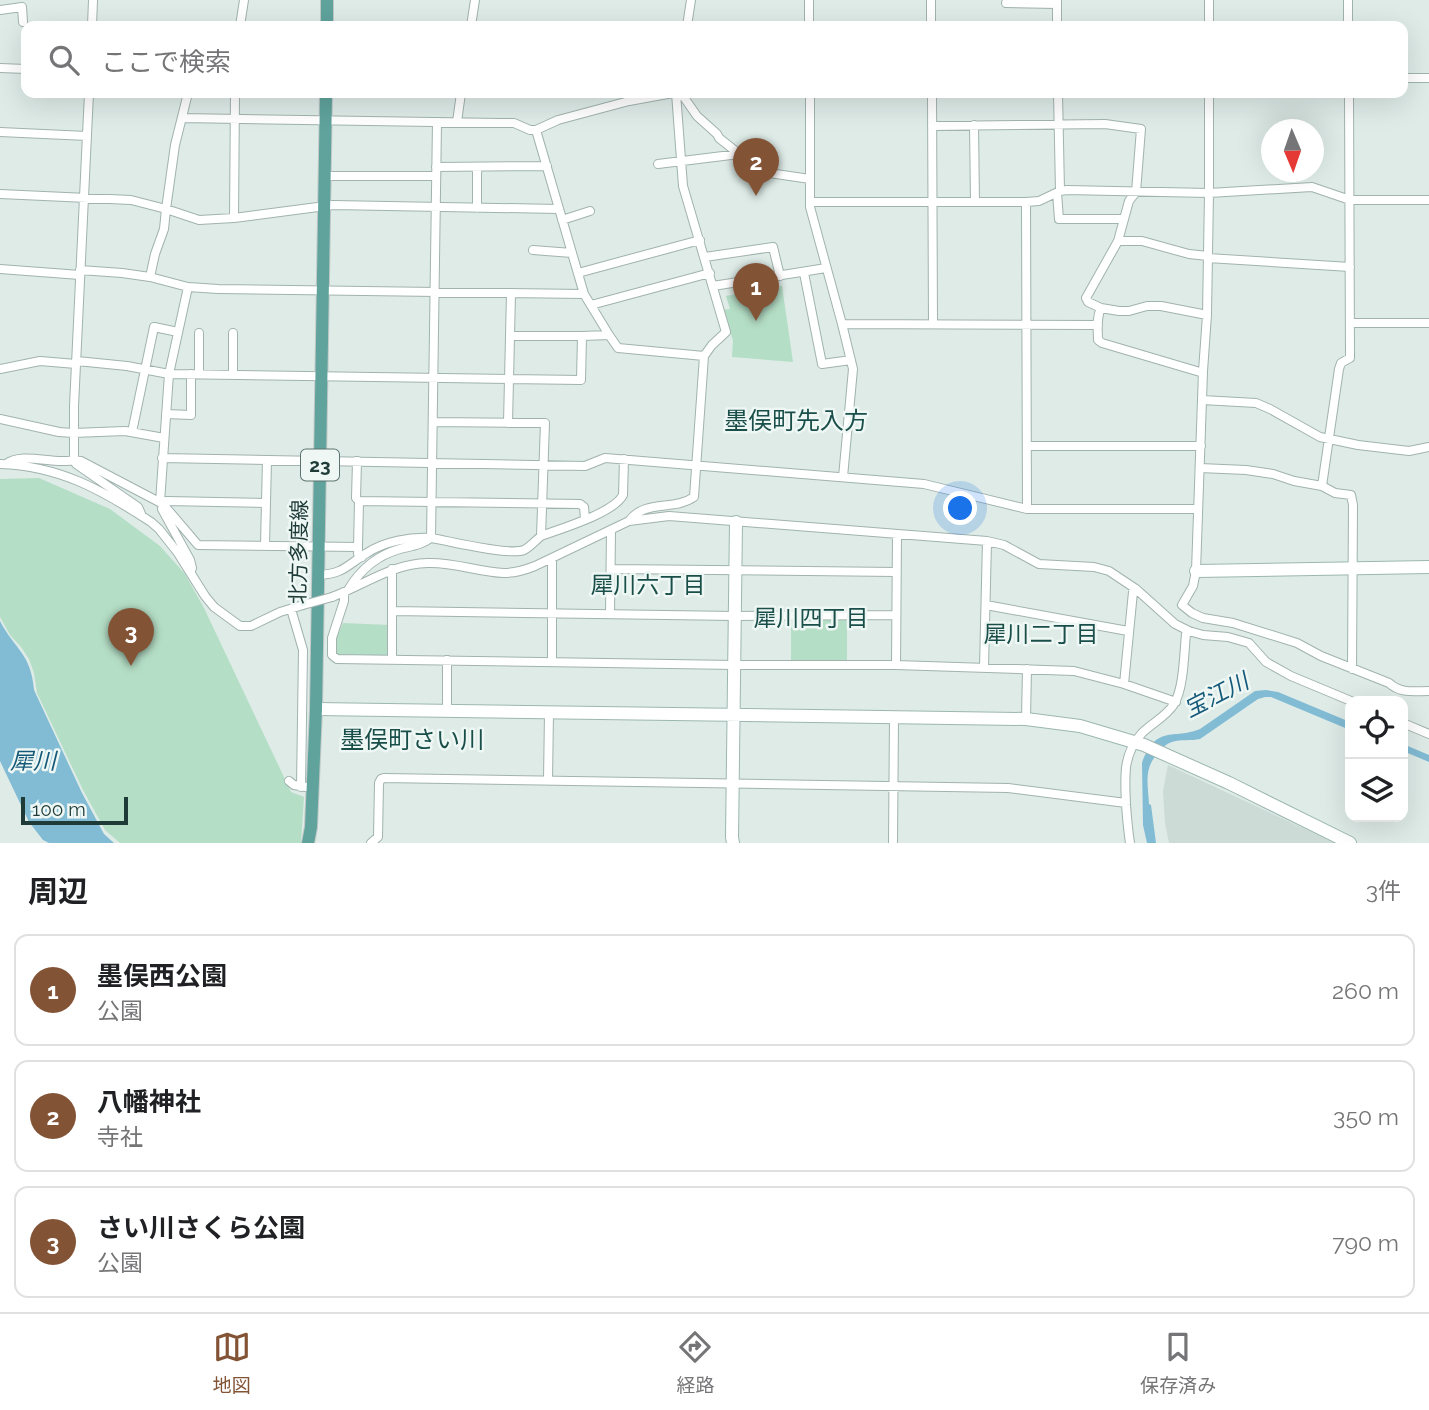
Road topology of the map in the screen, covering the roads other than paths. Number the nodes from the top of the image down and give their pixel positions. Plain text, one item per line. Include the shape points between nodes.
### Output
1 (93, 0) edge
2 (244, 0) edge
3 (327, 0) edge
4 (475, 0) edge
5 (691, 0) edge
6 (808, 0) edge
7 (931, 0) edge
8 (1209, 0) edge
9 (1348, 0) edge
10 (1057, 2) edge
11 (1006, 3) dead end
12 (0, 10) edge
13 (23, 21) edge
14 (92, 21) edge
15 (241, 21) edge
16 (327, 21) edge
17 (472, 21) edge
18 (688, 21) edge
19 (809, 21) edge
20 (931, 21) edge
21 (1057, 21) edge
22 (1209, 21) edge
23 (1348, 21) edge
24 (0, 68) edge
25 (21, 69) edge
26 (1408, 78) edge
27 (1429, 78) edge
28 (89, 98) edge
29 (187, 98) edge
30 (234, 98) edge
31 (326, 98) edge
32 (460, 98) edge
33 (647, 98) edge
34 (676, 98) edge
35 (681, 98) edge
36 (810, 98) edge
37 (932, 98) edge
38 (1058, 98) edge
39 (1209, 98) edge
40 (1349, 98) edge
41 (182, 118) junction
42 (234, 118) junction
43 (326, 119) junction
44 (437, 122) junction
45 (457, 122) junction
46 (1058, 124) junction
47 (974, 125) junction
48 (932, 126) junction
49 (536, 130) junction
50 (0, 132) edge
51 (87, 136) junction
52 (739, 154) junction
53 (680, 161) junction
54 (658, 164) dead end
55 (547, 166) junction
56 (477, 167) junction
57 (436, 172) junction
58 (324, 176) junction
59 (810, 179) junction
60 (1058, 192) junction
61 (1136, 192) junction
62 (1209, 193) junction
63 (0, 194) edge
64 (85, 198) junction
65 (1350, 200) junction
66 (1429, 200) edge
67 (810, 202) junction
68 (932, 202) junction
69 (975, 202) junction
70 (1026, 202) junction
71 (324, 206) junction
72 (436, 207) junction
73 (477, 208) junction
74 (166, 209) junction
75 (558, 209) junction
76 (590, 211) dead end
77 (234, 218) junction
78 (1124, 219) junction
79 (562, 220) junction
80 (700, 240) junction
81 (1118, 241) junction
82 (533, 250) dead end
83 (572, 253) junction
84 (705, 257) junction
85 (1208, 257) junction
86 (1350, 267) junction
87 (826, 268) junction
88 (0, 269) edge
89 (80, 272) junction
90 (804, 272) junction
91 (578, 273) junction
92 (710, 273) junction
93 (780, 276) junction
94 (150, 277) junction
95 (713, 286) junction
96 (188, 287) junction
97 (323, 290) junction
98 (435, 292) junction
99 (511, 293) junction
100 (584, 294) junction
101 (591, 305) junction
102 (1101, 308) junction
103 (1207, 315) junction
104 (1350, 323) junction
105 (1429, 323) edge
106 (842, 324) junction
107 (933, 324) junction
108 (1026, 324) junction
109 (1098, 325) junction
110 (178, 332) junction
111 (199, 332) dead end
112 (233, 333) dead end
113 (609, 335) junction
114 (511, 336) junction
115 (582, 336) junction
116 (704, 356) junction
117 (851, 360) junction
118 (76, 362) junction
119 (0, 369) edge
120 (145, 370) junction
121 (1203, 371) junction
122 (169, 374) junction
123 (195, 374) junction
124 (233, 374) junction
125 (322, 376) junction
126 (433, 377) junction
127 (509, 378) junction
128 (1202, 400) junction
129 (166, 415) junction
130 (0, 419) edge
131 (433, 422) junction
132 (508, 423) junction
133 (132, 432) junction
134 (73, 433) junction
135 (164, 438) junction
136 (1329, 439) junction
137 (1027, 446) junction
138 (1201, 446) junction
139 (1429, 447) edge
140 (162, 458) junction
141 (624, 459) junction
142 (74, 460) junction
143 (267, 460) junction
144 (320, 461) junction
145 (357, 461) junction
146 (433, 463) junction
147 (3, 464) edge
148 (695, 464) junction
149 (545, 465) junction
150 (1200, 468) junction
151 (843, 477) junction
152 (1322, 486) junction
153 (359, 501) junction
154 (161, 503) junction
155 (266, 503) junction
156 (432, 503) junction
157 (543, 504) junction
158 (1027, 509) junction
159 (1198, 509) junction
160 (142, 516) junction
161 (585, 519) junction
162 (629, 521) junction
163 (736, 522) junction
164 (611, 531) junction
165 (897, 535) junction
166 (541, 536) junction
167 (431, 538) junction
168 (987, 541) junction
169 (265, 545) junction
170 (319, 546) junction
171 (358, 547) junction
172 (362, 557) junction
173 (552, 559) junction
174 (1429, 567) edge
175 (1352, 568) junction
176 (392, 569) junction
177 (611, 569) junction
178 (736, 570) junction
179 (896, 572) junction
180 (1196, 572) junction
181 (190, 573) junction
182 (318, 575) junction
183 (1136, 589) junction
184 (346, 591) junction
185 (986, 605) junction
186 (291, 609) junction
187 (393, 611) junction
188 (552, 613) junction
189 (610, 614) junction
190 (896, 615) junction
191 (735, 616) junction
192 (1128, 631) junction
193 (1189, 631) junction
194 (392, 659) junction
195 (447, 660) junction
196 (552, 662) junction
197 (735, 665) junction
198 (896, 665) junction
199 (984, 667) junction
200 (1027, 669) junction
201 (1352, 669) junction
202 (1124, 684) junction
203 (1429, 691) edge
204 (1345, 698) edge
205 (1175, 702) junction
206 (316, 709) junction
207 (447, 712) junction
208 (549, 713) junction
209 (734, 716) junction
210 (894, 718) junction
211 (1026, 719) junction
212 (1408, 725) edge
213 (1429, 734) edge
214 (1139, 744) junction
215 (548, 780) junction
216 (289, 781) dead end
217 (733, 783) junction
218 (894, 786) junction
219 (307, 788) junction
220 (1126, 803) junction
221 (309, 840) edge
222 (371, 843) edge
223 (733, 843) edge
224 (893, 843) edge
225 (1130, 843) edge
226 (1350, 843) edge

1 - 14 street
2 - 15 street
3 - 16 main road
4 - 17 street
5 - 18 street
6 - 19 street
7 - 20 street
8 - 22 street
9 - 23 street
10 - 11 street
10 - 21 street
12 - 13 street via 22,7
24 - 25 street
26 - 27 street
28 - 51 street
29 - 41 street
30 - 42 street
31 - 43 main road, 北方多度線 / 23
32 - 45 street
33 - 49 street
34 - 53 street
35 - 52 street
36 - 59 street
37 - 48 street
38 - 46 street
39 - 62 street
40 - 65 street
41 - 42 street
41 - 74 street
42 - 43 street
42 - 77 street
43 - 44 street
43 - 58 main road, 北方多度線 / 23
44 - 45 street
44 - 57 street
45 - 49 street via 514,124
46 - 47 street
46 - 60 street
46 - 61 street via 1141,129
47 - 48 street
47 - 69 street
48 - 68 street
49 - 55 street
50 - 51 street
51 - 64 street
52 - 53 street
52 - 59 street via 762,172
53 - 54 street
53 - 80 street via 682,186
55 - 56 street
55 - 75 street
56 - 57 street
56 - 73 street
57 - 58 street
57 - 72 street
58 - 71 main road, 北方多度線 / 23
59 - 67 street
60 - 61 street
60 - 70 street
60 - 78 street via 1059,219
61 - 62 street
61 - 78 street
62 - 65 street via 1312,187
62 - 85 street
63 - 64 street
64 - 74 street via 131,200
64 - 89 street
65 - 66 street
65 - 86 street
67 - 68 street
67 - 87 street
68 - 69 street
68 - 107 street
69 - 70 street
70 - 108 street
71 - 72 street
71 - 77 street
71 - 97 main road, 北方多度線 / 23
72 - 73 street
72 - 98 street
73 - 75 street
74 - 77 street via 195,220
74 - 94 street
75 - 79 street
76 - 79 street
78 - 81 street
79 - 83 street
80 - 84 street
80 - 91 street
81 - 85 street
81 - 102 street via 1086,298
82 - 83 street
83 - 91 street
84 - 92 street
84 - 93 street via 773,247
85 - 86 street
85 - 103 street
86 - 104 street
87 - 90 street
87 - 106 street
88 - 89 street
89 - 94 street
89 - 118 street
90 - 93 street
90 - 117 street via 822,365
91 - 100 street
92 - 95 street
92 - 101 street
93 - 95 street
94 - 96 street
95 - 116 street via 726,332
96 - 97 street
96 - 110 street
97 - 98 street
97 - 125 main road, 北方多度線 / 23
98 - 99 street
98 - 126 street
99 - 100 street
99 - 114 street
100 - 101 street
101 - 113 street
102 - 103 street via 1129,311 1161,306
102 - 109 street
103 - 121 street
104 - 105 street
104 - 136 street via 1350,358 1339,369
106 - 107 street
106 - 117 street
107 - 108 street
108 - 109 street
108 - 137 street
109 - 121 street via 1102,343
110 - 120 street via 154,327
110 - 122 street
111 - 123 street
112 - 124 street
113 - 115 street
113 - 116 street via 618,348
114 - 115 street
114 - 127 street
115 - 127 street via 581,380
116 - 148 street
117 - 151 street
118 - 119 street via 40,361
118 - 120 street
118 - 134 street
120 - 122 street
120 - 133 street
121 - 128 street
122 - 123 street
122 - 129 street
123 - 124 street
123 - 129 street via 191,415
124 - 125 street
125 - 126 street
125 - 144 main road, 北方多度線 / 23
126 - 127 street
126 - 131 street
127 - 132 street
128 - 136 street via 1256,403
128 - 138 street
129 - 135 street
130 - 134 street
131 - 132 street
131 - 146 street
132 - 149 street via 545,423
133 - 134 street
133 - 135 street
134 - 142 street
135 - 140 street
136 - 139 street via 1409,451
136 - 152 street
137 - 138 street
137 - 158 street
138 - 150 street
140 - 143 street
140 - 154 street
141 - 148 street
141 - 149 street via 605,458 585,466
141 - 161 street via 621,500
142 - 147 street via 26,459
142 - 154 street
142 - 160 street via 138,507
143 - 144 street
143 - 155 street
144 - 145 street
144 - 170 main road, 北方多度線 / 23
145 - 146 street
145 - 153 street
146 - 149 street
146 - 156 street
147 - 160 street via 70,477
148 - 151 street
148 - 162 street via 694,497 643,509
149 - 157 street
150 - 152 street via 1247,470
150 - 159 street
151 - 158 street via 923,484
152 - 175 street via 1335,494 1351,495
153 - 156 street
153 - 171 street
154 - 155 street
154 - 169 street via 198,545
154 - 181 street via 190,560
155 - 169 street
156 - 157 street
156 - 167 street
157 - 161 street via 580,504
157 - 166 street
158 - 159 street
159 - 180 street
160 - 181 street via 165,537
161 - 166 street
162 - 163 street via 669,516
162 - 164 street
163 - 165 street
163 - 178 street
164 - 173 street
164 - 177 street
165 - 168 street
165 - 179 street
166 - 167 street via 523,550 508,552
167 - 172 street via 394,541
167 - 184 street via 380,557
168 - 183 street via 1039,564 1109,571
168 - 185 street
169 - 170 street
170 - 171 street
170 - 182 main road, 北方多度線 / 23
171 - 172 street
172 - 182 street via 346,569
173 - 176 street via 504,573 431,562
173 - 188 street
174 - 175 street
175 - 180 street
175 - 201 street
176 - 184 street
176 - 187 street
177 - 178 street
177 - 189 street
178 - 179 street
178 - 191 street
179 - 190 street
180 - 201 street via 1194,586 1182,605 1192,613 1297,643
181 - 186 street via 214,607 240,626
182 - 206 main road, 北方多度線 / 23
183 - 192 street
183 - 193 street
184 - 186 street, bridge
184 - 194 street via 332,654 337,659
185 - 192 street
185 - 199 street
186 - 219 street via 303,650
187 - 188 street
187 - 194 street
188 - 189 street
188 - 196 street
189 - 191 street
190 - 191 street
190 - 198 street
191 - 197 street
192 - 202 street
193 - 204 street via 1250,643 1274,667
193 - 205 street
194 - 195 street
195 - 196 street
195 - 207 street
196 - 197 street
197 - 198 street
197 - 209 street
198 - 199 street
199 - 200 street
200 - 202 street via 1074,671
200 - 211 street
201 - 203 street via 1403,692
202 - 205 street
205 - 214 street via 1153,722
206 - 207 street
206 - 219 main road, 北方多度線 / 23
207 - 208 street
208 - 209 street
208 - 215 street
209 - 210 street
209 - 217 street
210 - 211 street
210 - 218 street
211 - 214 street via 1080,726
212 - 213 street
214 - 220 street via 1127,761
214 - 226 street
215 - 217 street
215 - 222 street via 381,779 378,837
216 - 219 street
217 - 218 street
217 - 223 street
218 - 220 street via 1008,788
218 - 224 street
219 - 221 main road, 北方多度線 / 23
220 - 225 street

